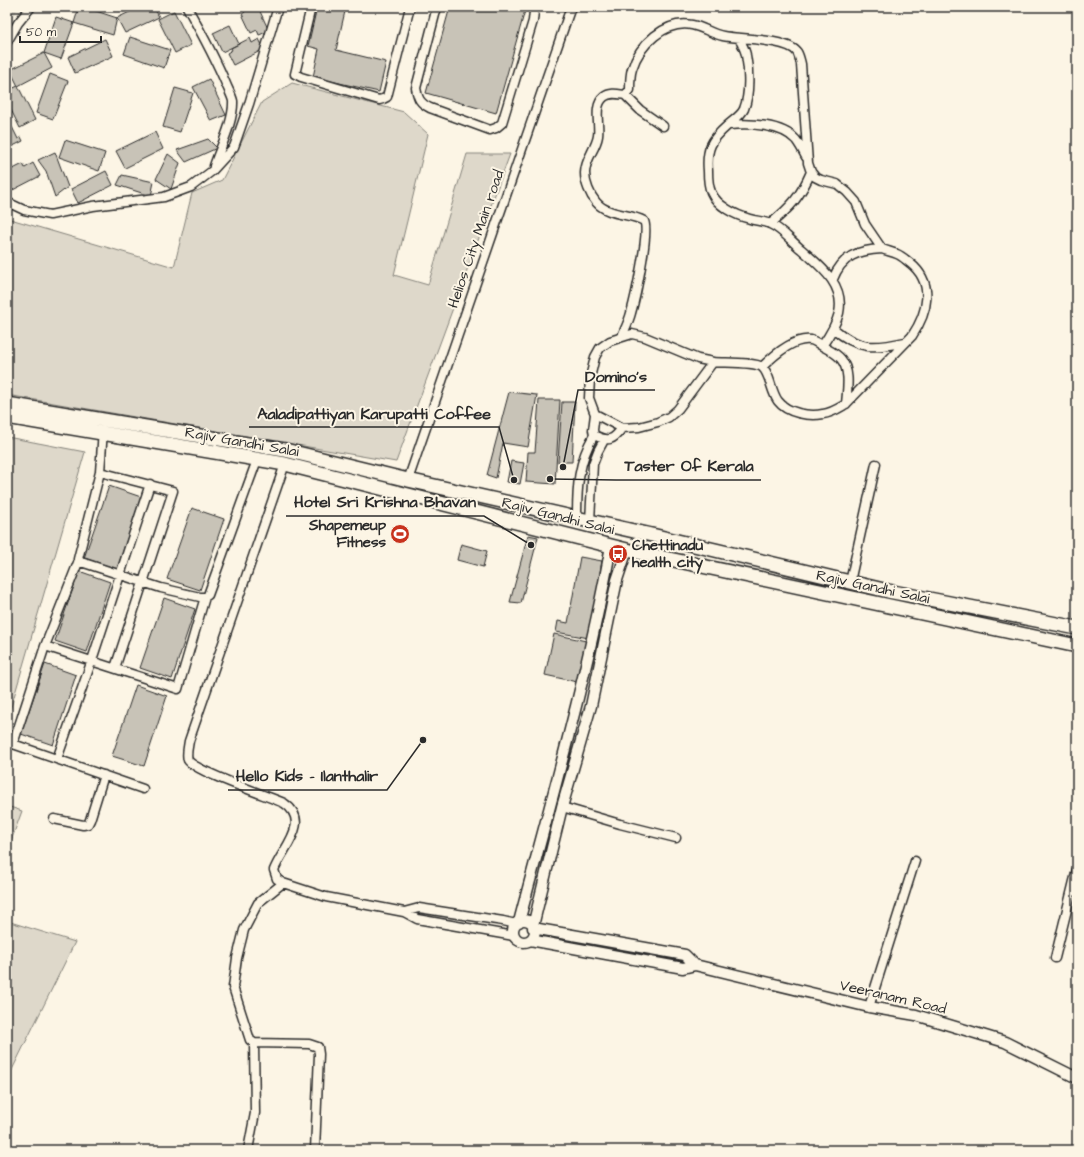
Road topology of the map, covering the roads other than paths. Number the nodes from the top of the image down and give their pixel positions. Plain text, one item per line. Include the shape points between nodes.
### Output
1 (31, 7) edge
2 (187, 7) edge
3 (278, 7) edge
4 (312, 7) edge
5 (410, 7) edge
6 (436, 7) edge
7 (533, 7) edge
8 (571, 7) edge
9 (739, 38) junction
10 (7, 42) edge
11 (625, 95) junction
12 (728, 125) junction
13 (663, 126) dead end
14 (808, 163) junction
15 (212, 171) junction
16 (811, 172) junction
17 (7, 202) edge
18 (770, 224) junction
19 (882, 249) junction
20 (833, 279) junction
21 (833, 328) junction
22 (622, 336) junction
23 (905, 342) junction
24 (822, 346) junction
25 (713, 362) junction
26 (762, 367) junction
27 (7, 404) edge
28 (846, 404) junction
29 (595, 414) junction
30 (7, 417) edge
31 (102, 419) junction
32 (622, 428) junction
33 (103, 433) junction
34 (594, 435) junction
35 (604, 440) junction
36 (257, 460) junction
37 (285, 464) junction
38 (876, 464) dead end
39 (100, 472) junction
40 (408, 480) junction
41 (150, 484) junction
42 (576, 518) junction
43 (590, 521) junction
44 (611, 546) junction
45 (627, 550) junction
46 (79, 560) junction
47 (120, 575) junction
48 (142, 581) junction
49 (850, 582) junction
50 (205, 597) junction
51 (1077, 628) edge
52 (45, 646) junction
53 (1077, 646) edge
54 (92, 660) junction
55 (115, 668) junction
56 (580, 693) junction
57 (593, 696) junction
58 (57, 759) junction
59 (104, 775) junction
60 (555, 784) junction
61 (568, 787) junction
62 (143, 789) dead end
63 (562, 806) junction
64 (54, 819) dead end
65 (676, 838) dead end
66 (915, 861) dead end
67 (1077, 869) edge
68 (283, 883) junction
69 (404, 912) junction
70 (503, 920) junction
71 (518, 923) junction
72 (533, 927) junction
73 (500, 933) junction
74 (514, 936) junction
75 (530, 940) junction
76 (1055, 958) dead end
77 (695, 965) junction
78 (869, 1007) junction
79 (254, 1043) junction
80 (1077, 1078) edge
81 (248, 1150) edge
82 (315, 1150) edge

1 - 10 street
2 - 15 street via 220,68 233,100 232,112
3 - 15 street via 234,147
4 - 5 street via 295,74 379,100 387,97
6 - 7 street via 416,88 418,98 422,104 430,108 490,130 502,123 533,21
8 - 40 street, Helios City Main road
9 - 11 street via 722,36 690,25 667,29 655,36 638,56 632,70 630,90
9 - 12 street via 746,53 749,76 746,100 744,110
9 - 14 street via 791,46 797,52 801,64
11 - 13 street via 640,110
11 - 22 street via 612,94 604,97 598,106 598,137 584,174 590,194 597,203 610,211 639,218 645,224 642,262 631,314
12 - 14 street via 754,124 786,132 796,140
12 - 18 street via 716,136 708,153 711,192 719,203 738,215
14 - 16 street
15 - 17 street via 191,187 164,197 93,206 50,215 24,210
16 - 18 street via 804,189 788,210
16 - 19 street via 821,180 837,184 847,192 856,202 865,224
18 - 20 street
19 - 20 street via 862,251 847,258 837,269
19 - 23 street via 899,254 916,268 927,290 926,306 920,324
20 - 21 street via 838,292 839,313
21 - 23 street via 850,341 868,346
21 - 24 street
22 - 25 street via 632,334 645,337 698,359
22 - 29 street via 605,344 595,357 589,388
23 - 28 street
24 - 26 street via 811,340 794,343 776,353
24 - 28 street via 835,354 844,364
25 - 26 street
25 - 32 street via 678,409 669,417 639,427
26 - 28 street via 778,401 799,414 823,414
27 - 31 main road, Rajiv Gandhi Salai
29 - 32 street
29 - 34 street
30 - 33 main road, Rajiv Gandhi Salai
31 - 33 street
31 - 40 main road, Rajiv Gandhi Salai via 285,450
32 - 35 street via 617,435
33 - 36 main road, Rajiv Gandhi Salai
33 - 39 street
34 - 35 street
34 - 42 street via 582,459
35 - 43 street via 593,464
36 - 37 main road, Rajiv Gandhi Salai
36 - 50 street
37 - 44 main road, Rajiv Gandhi Salai
37 - 68 street via 188,742 187,756 189,761 205,771 291,808 296,825 274,870 277,879
38 - 49 street
39 - 41 street
39 - 46 street
40 - 42 main road, Rajiv Gandhi Salai
41 - 47 street
41 - 48 street via 173,491
42 - 43 main road, Rajiv Gandhi Salai
43 - 49 main road, Rajiv Gandhi Salai
44 - 45 main road, Rajiv Gandhi Salai
44 - 56 street
45 - 53 main road, Rajiv Gandhi Salai
45 - 57 street via 617,580
46 - 47 street
46 - 52 street
47 - 48 street
47 - 54 street
48 - 50 street via 160,588
48 - 55 street
49 - 51 main road, Rajiv Gandhi Salai
50 - 55 street via 178,689
52 - 54 street
52 - 58 street via 13,744
54 - 55 street
54 - 58 street
56 - 57 street
56 - 60 street
57 - 61 street
58 - 59 street
59 - 62 street
59 - 64 street via 88,824
60 - 61 street
60 - 71 street
61 - 63 street
63 - 65 street
63 - 72 street
66 - 78 street
67 - 76 street
68 - 69 street via 326,897
68 - 79 street via 258,903 244,930 237,958 234,987 247,1034
69 - 70 street via 418,908
69 - 73 street via 417,919
70 - 71 street
70 - 73 street
71 - 72 street via 527,921
71 - 74 street via 513,930
72 - 75 street via 534,934
72 - 77 street via 685,955
73 - 74 street
74 - 75 street via 522,942
75 - 77 street via 683,968
77 - 78 street, Veeranam Road
78 - 80 street, Veeranam Road via 916,1016 1005,1042
79 - 81 street via 256,1113
79 - 82 street via 310,1044 318,1047 320,1054

